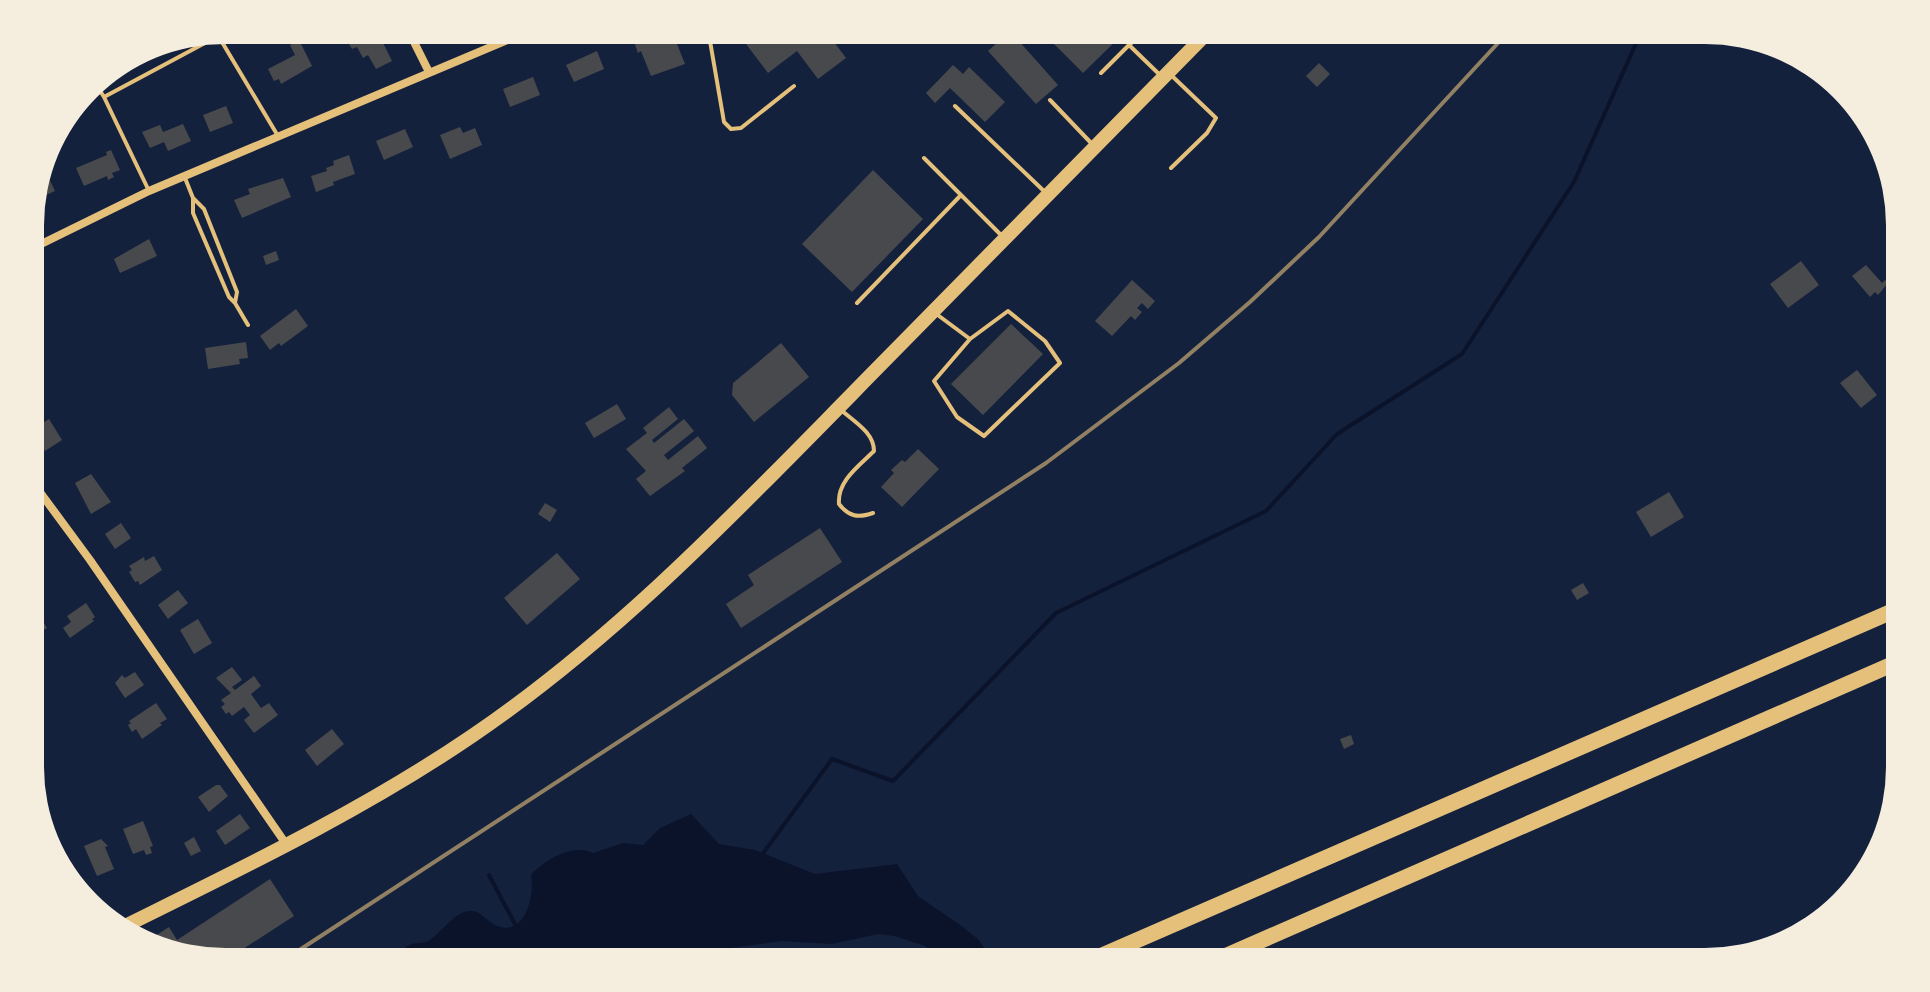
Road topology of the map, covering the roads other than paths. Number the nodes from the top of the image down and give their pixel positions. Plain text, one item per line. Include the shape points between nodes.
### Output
1 (223, 44) edge
2 (415, 44) edge
3 (497, 44) edge
4 (710, 44) edge
5 (1196, 44) edge
6 (1129, 45) joint
7 (194, 47) edge
8 (429, 72) junction
9 (1101, 73) dead end
10 (1165, 75) junction
11 (794, 86) dead end
12 (102, 93) edge
13 (104, 97) junction
14 (1050, 100) dead end
15 (955, 106) dead end
16 (278, 136) junction
17 (1095, 147) junction
18 (924, 158) dead end
19 (1171, 168) dead end
20 (185, 176) junction
21 (149, 191) junction
22 (1048, 194) junction
23 (961, 195) junction
24 (193, 198) junction
25 (1004, 239) junction
26 (44, 243) edge
27 (235, 303) junction
28 (857, 303) dead end
29 (933, 311) junction
30 (248, 325) dead end
31 (970, 339) junction
32 (838, 408) junction
33 (44, 498) edge
34 (873, 513) dead end
35 (1886, 614) edge
36 (1886, 667) edge
37 (286, 844) junction
38 (132, 922) edge
39 (1119, 948) edge
40 (1244, 948) edge

1 - 16 lane
2 - 8 street
3 - 8 street
4 - 11 lane via 724,122 731,129 741,128
5 - 10 main road
6 - 9 lane
6 - 10 lane
7 - 13 lane
8 - 16 street
10 - 17 main road
10 - 19 lane via 1216,118
12 - 13 lane
13 - 21 lane
14 - 17 lane
15 - 22 lane
16 - 20 street
17 - 22 main road
18 - 23 lane
20 - 21 street
20 - 24 lane
21 - 26 street
22 - 25 main road
23 - 25 lane
23 - 28 lane
24 - 27 lane via 193,213
24 - 27 lane via 204,209 237,292
25 - 29 main road
27 - 30 lane
29 - 31 lane
29 - 32 main road
31 - 31 lane via 934,381 957,417 984,436 1060,363 1045,341 1008,311
32 - 34 lane via 869,433 874,444 874,451 843,482 839,504 852,516
32 - 37 main road via 653,591 559,672 473,736 373,799
33 - 37 street
35 - 39 highway
36 - 40 highway
37 - 38 main road

